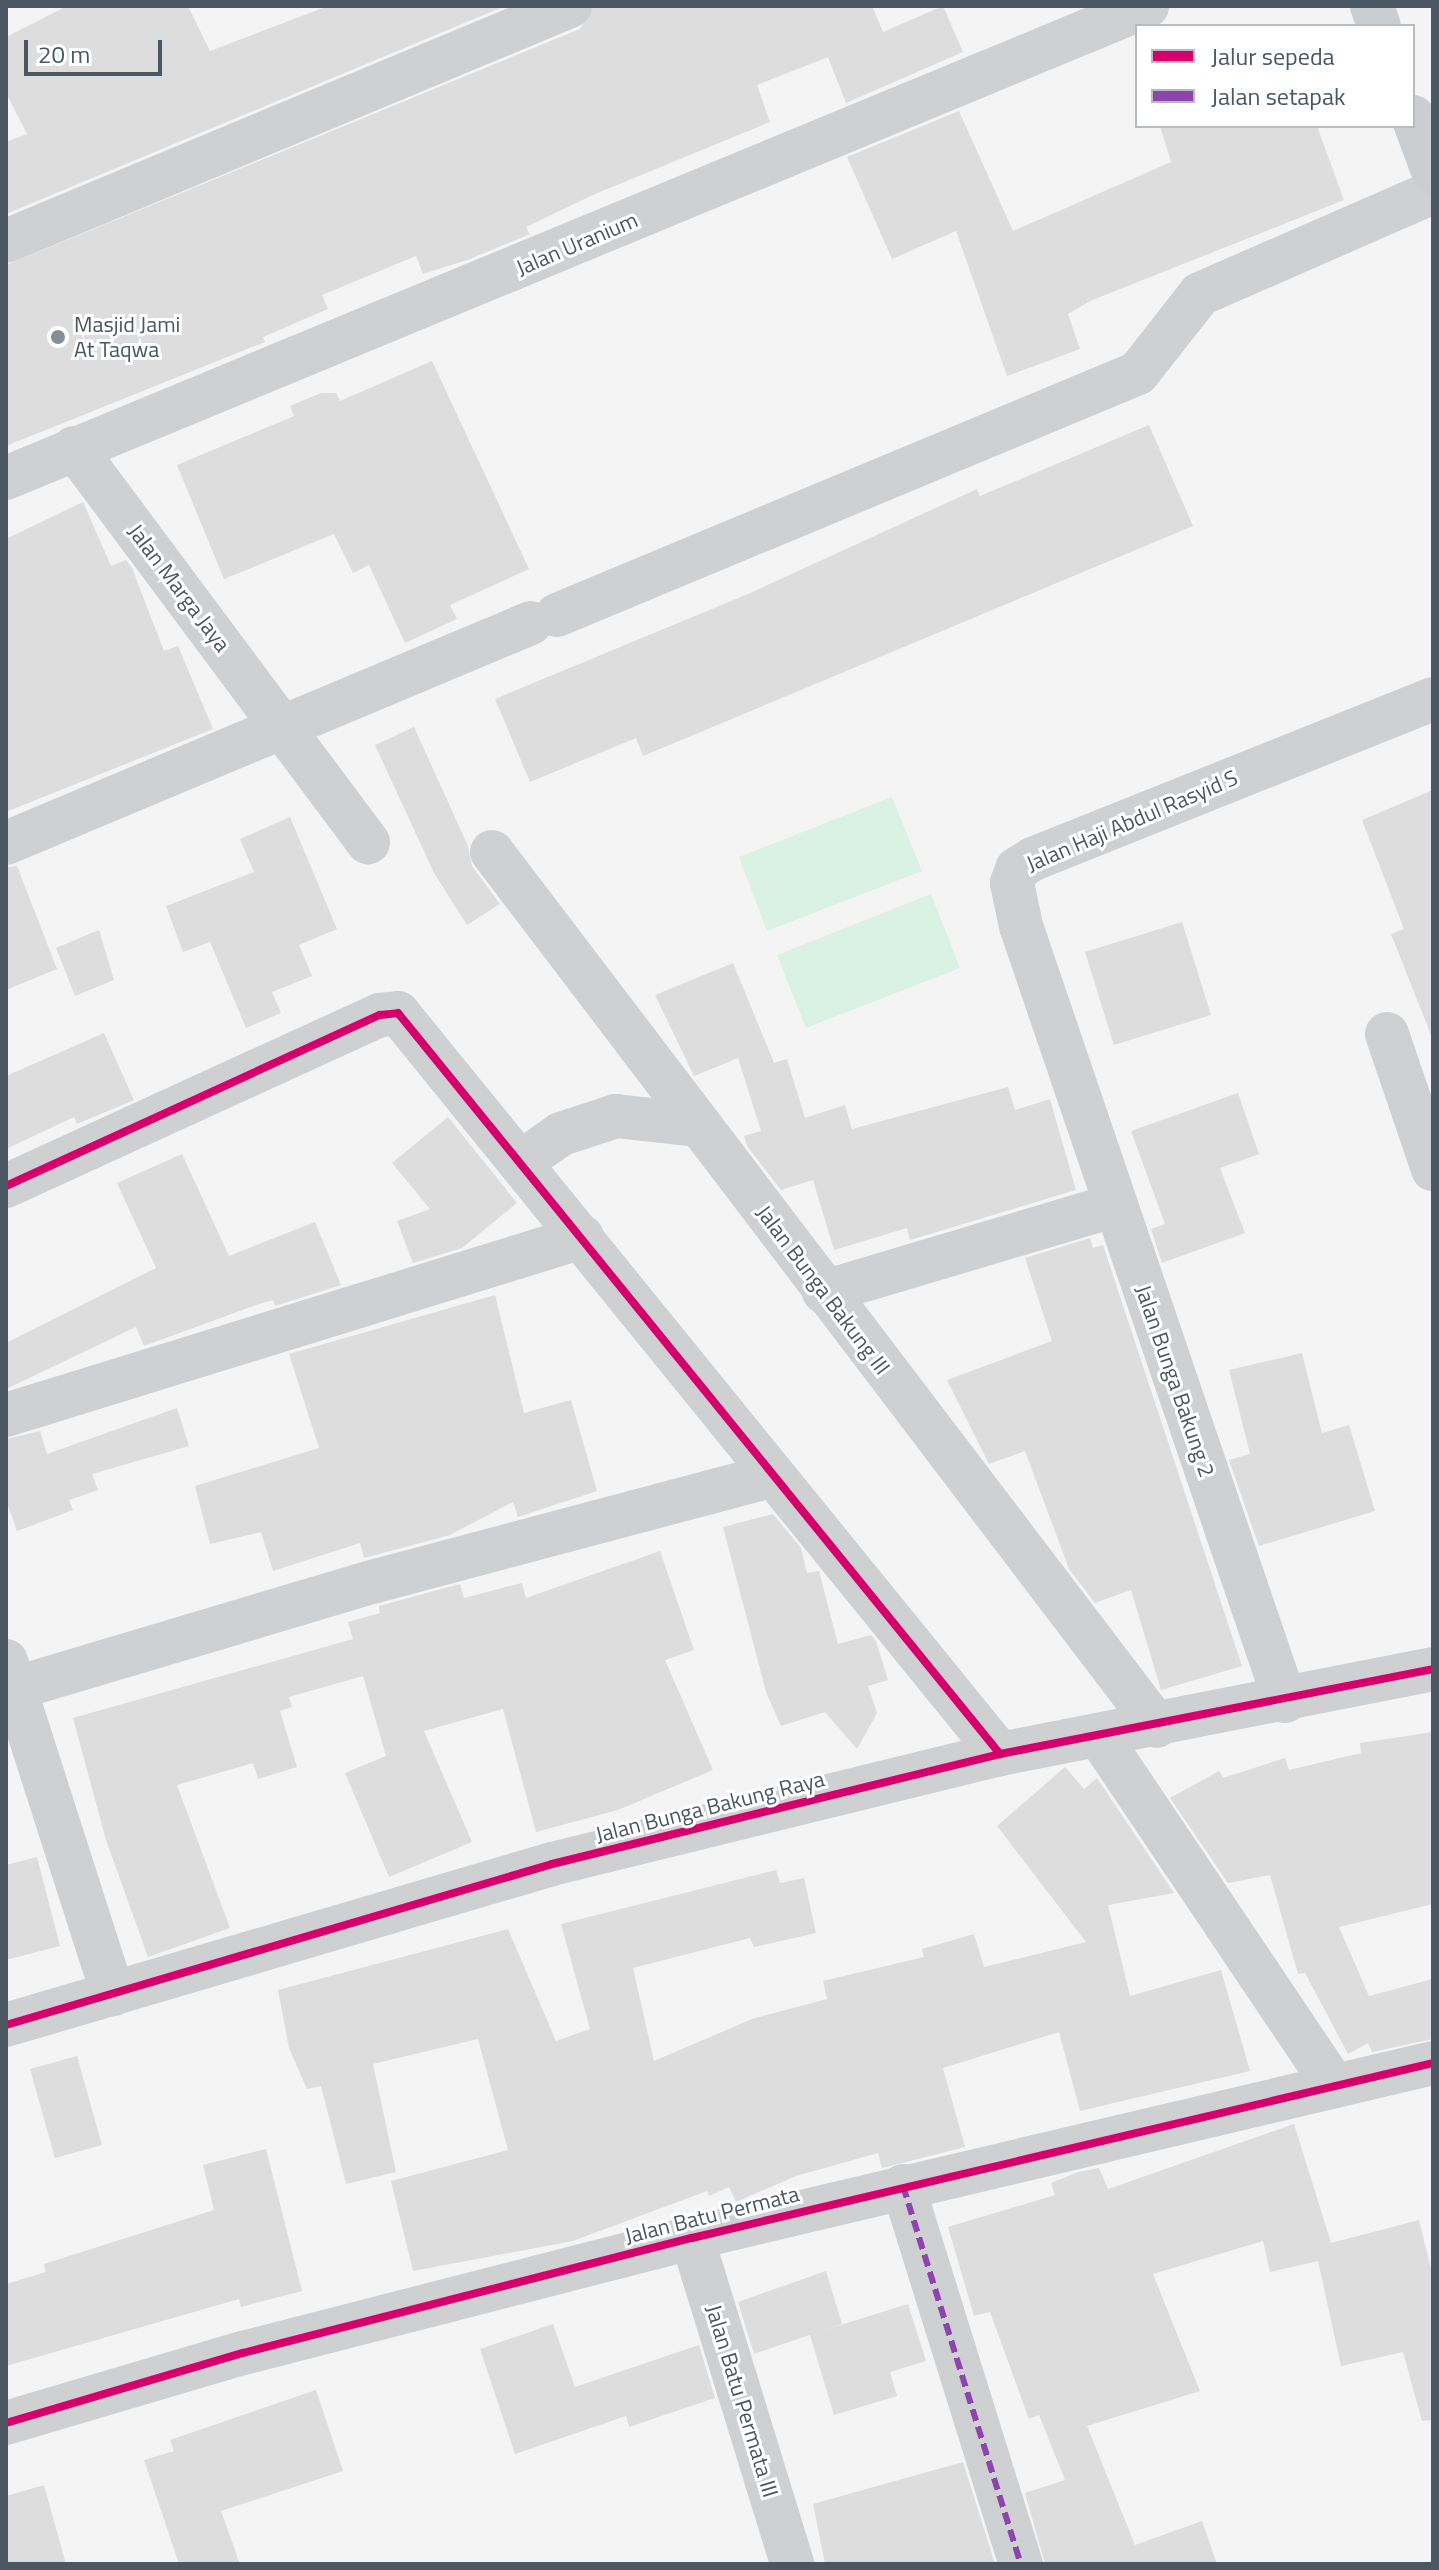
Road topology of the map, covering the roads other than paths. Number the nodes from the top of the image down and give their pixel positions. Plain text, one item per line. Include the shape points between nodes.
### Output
1 (570, 6) edge
2 (1147, 6) edge
3 (1415, 122) edge
4 (1433, 171) edge
5 (1433, 192) edge
6 (6, 241) edge
7 (74, 448) junction
8 (6, 478) edge
9 (1433, 699) edge
10 (283, 727) junction
11 (6, 843) edge
12 (368, 843) dead end
13 (492, 852) dead end
14 (1387, 1034) dead end
15 (1067, 1061) joint
16 (697, 1125) junction
17 (521, 1162) junction
18 (1433, 1169) edge
19 (6, 1186) edge
20 (1115, 1205) junction
21 (582, 1237) junction
22 (824, 1292) junction
23 (6, 1415) edge
24 (769, 1476) junction
25 (1433, 1669) edge
26 (11, 1674) edge
27 (1285, 1701) junction
28 (1157, 1726) junction
29 (1099, 1736) junction
30 (1000, 1754) junction
31 (113, 1994) junction
32 (6, 2025) edge
33 (1433, 2063) edge
34 (1334, 2086) junction
35 (903, 2186) junction
36 (692, 2238) junction
37 (6, 2423) edge
38 (792, 2564) edge
39 (1021, 2564) edge

1 - 6 street
2 - 7 street, Jalan Uranium
3 - 4 main road
5 - 10 street via 1200,294 1138,373
7 - 8 street, Jalan Uranium
7 - 10 street, Jalan Marga Jaya
9 - 15 street, Jalan Haji Abdul Rasyid S via 1017,869 1015,901
10 - 11 street
10 - 12 street, Jalan Marga Jaya
13 - 16 street, Jalan Bunga Bakung III
14 - 18 street
15 - 20 street, Jalan Bunga Bakung 2
16 - 17 street via 616,1116 561,1134
16 - 22 street, Jalan Bunga Bakung III
17 - 19 street via 398,1013 380,1015
17 - 21 street
20 - 22 street
20 - 27 street, Jalan Bunga Bakung 2
21 - 23 street
21 - 24 street
22 - 28 street, Jalan Bunga Bakung III
24 - 26 street
24 - 30 street
25 - 27 street, Jalan Bunga Bakung Raya
26 - 31 street
27 - 28 street, Jalan Bunga Bakung Raya
28 - 29 street, Jalan Bunga Bakung Raya
29 - 30 street, Jalan Bunga Bakung Raya
29 - 34 street
30 - 31 street, Jalan Bunga Bakung Raya via 552,1864
31 - 32 street, Jalan Bunga Bakung Raya
33 - 34 street, Jalan Batu Permata
34 - 35 street, Jalan Batu Permata
35 - 36 street, Jalan Batu Permata
35 - 39 street
36 - 37 street, Jalan Batu Permata via 243,2353
36 - 38 street, Jalan Batu Permata III

